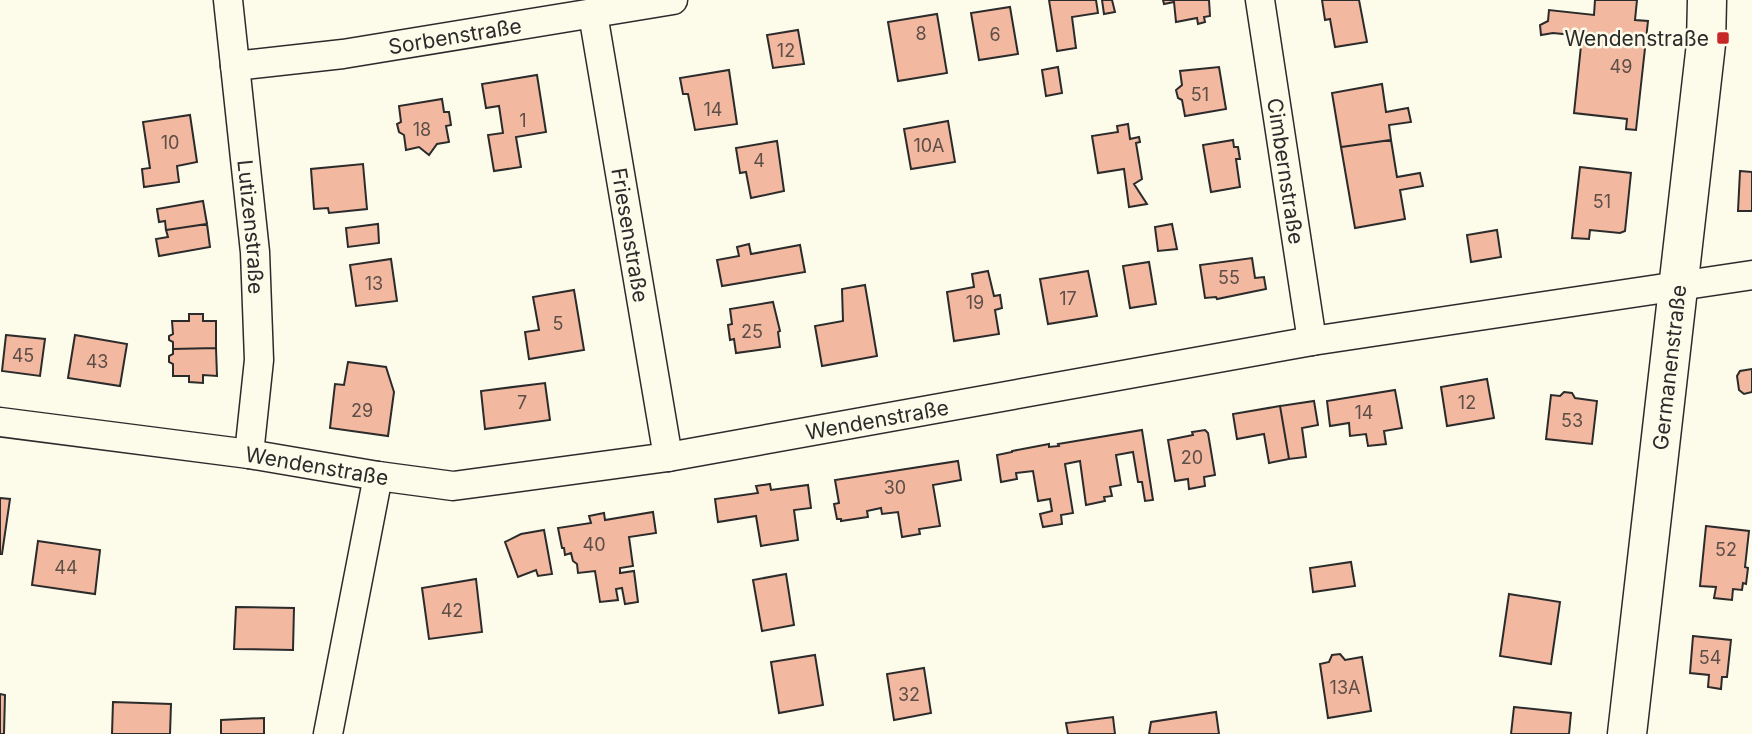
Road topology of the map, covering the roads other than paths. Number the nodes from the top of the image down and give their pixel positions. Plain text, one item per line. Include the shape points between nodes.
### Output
1 (228, 0) edge
2 (673, 0) edge
3 (1260, 0) edge
4 (1707, 0) edge
5 (593, 14) junction
6 (235, 66) junction
7 (1752, 275) edge
8 (1679, 287) junction
9 (1312, 341) junction
10 (0, 422) edge
11 (249, 454) junction
12 (668, 457) junction
13 (378, 476) junction
14 (328, 734) edge
15 (1627, 734) edge

1 - 6 street, Lutizenstraße
2 - 5 street, Sorbenstraße
3 - 9 street, Cimbernstraße
4 - 8 street, Germanenstraße
5 - 6 street, Sorbenstraße via 343,54
5 - 12 street, Friesenstraße
6 - 11 street, Lutizenstraße via 255,252 259,360
7 - 8 street, Wendenstraße
8 - 9 street, Wendenstraße
8 - 15 street, Germanenstraße
9 - 12 street, Wendenstraße
10 - 11 street, Wendenstraße
11 - 13 street, Wendenstraße
12 - 13 street, Wendenstraße via 453,486
13 - 14 street

